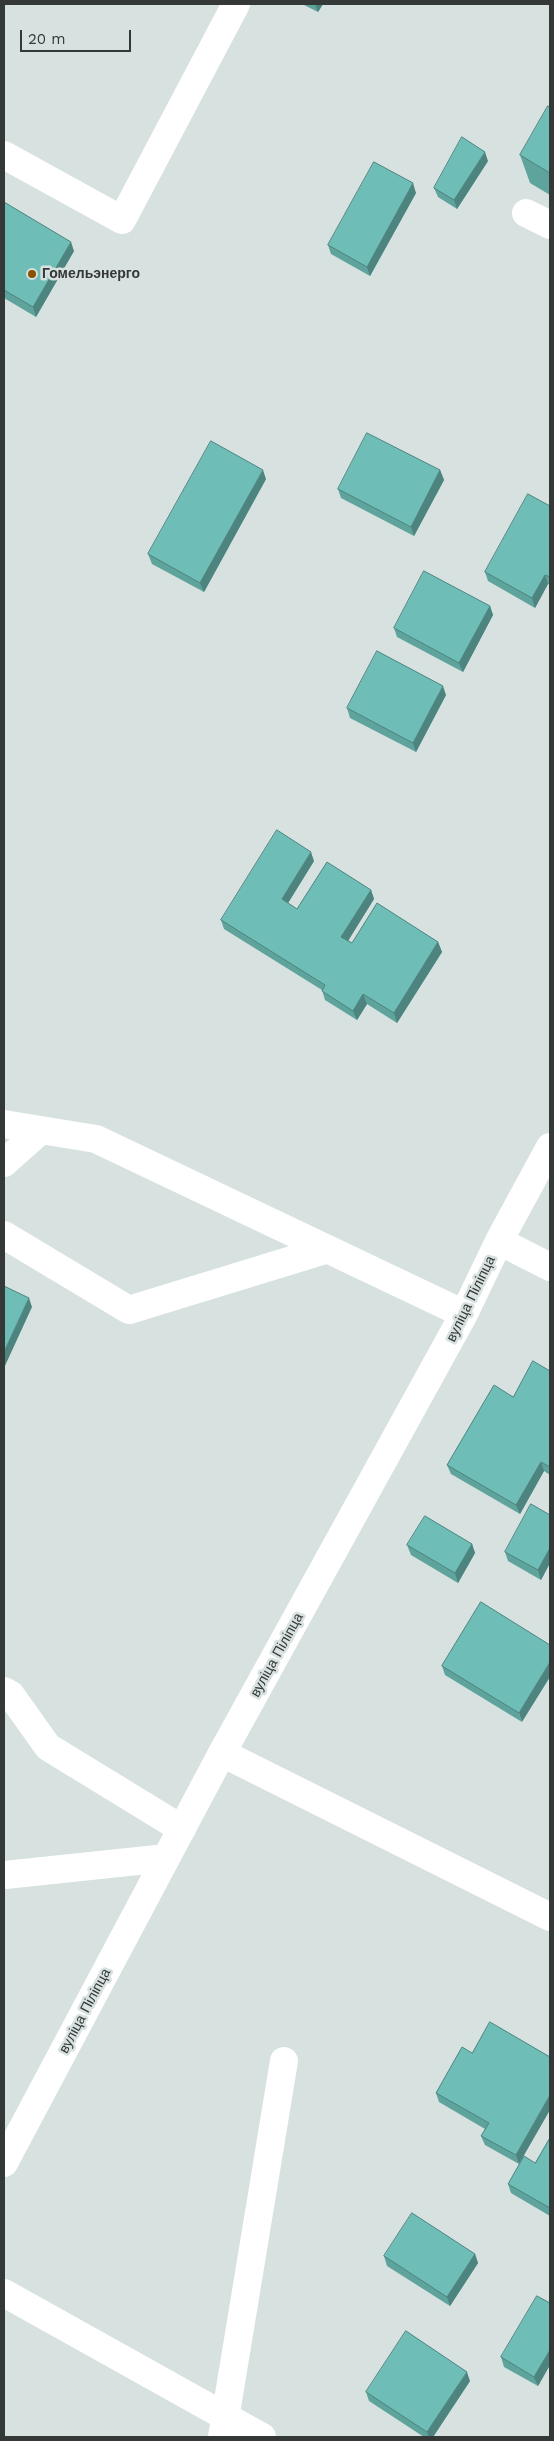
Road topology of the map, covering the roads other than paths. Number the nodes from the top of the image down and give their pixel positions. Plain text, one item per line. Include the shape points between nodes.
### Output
1 (236, 4) edge
2 (4, 154) edge
3 (526, 213) dead end
4 (550, 225) edge
5 (4, 1124) edge
6 (41, 1130) junction
7 (550, 1147) edge
8 (4, 1163) edge
9 (4, 1235) edge
10 (499, 1240) junction
11 (328, 1249) junction
12 (550, 1267) edge
13 (464, 1314) junction
14 (4, 1691) edge
15 (222, 1754) junction
16 (182, 1829) junction
17 (166, 1858) junction
18 (5, 1875) edge
19 (550, 1917) edge
20 (284, 2061) dead end
21 (4, 2163) edge
22 (4, 2293) edge
23 (223, 2426) edge
24 (262, 2437) edge

1 - 2 street via 122,220
3 - 4 street
5 - 6 street
6 - 8 street
6 - 11 street via 96,1138
7 - 10 street, вуліца Піліпца
9 - 11 street via 129,1310
10 - 12 street
10 - 13 street, вуліца Піліпца
11 - 13 street
13 - 15 street, вуліца Піліпца
14 - 16 street via 11,1695 48,1747
15 - 16 street, вуліца Піліпца
15 - 19 street
16 - 17 street, вуліца Піліпца
17 - 18 street
17 - 21 street, вуліца Піліпца
20 - 23 street
22 - 23 street
23 - 24 street

